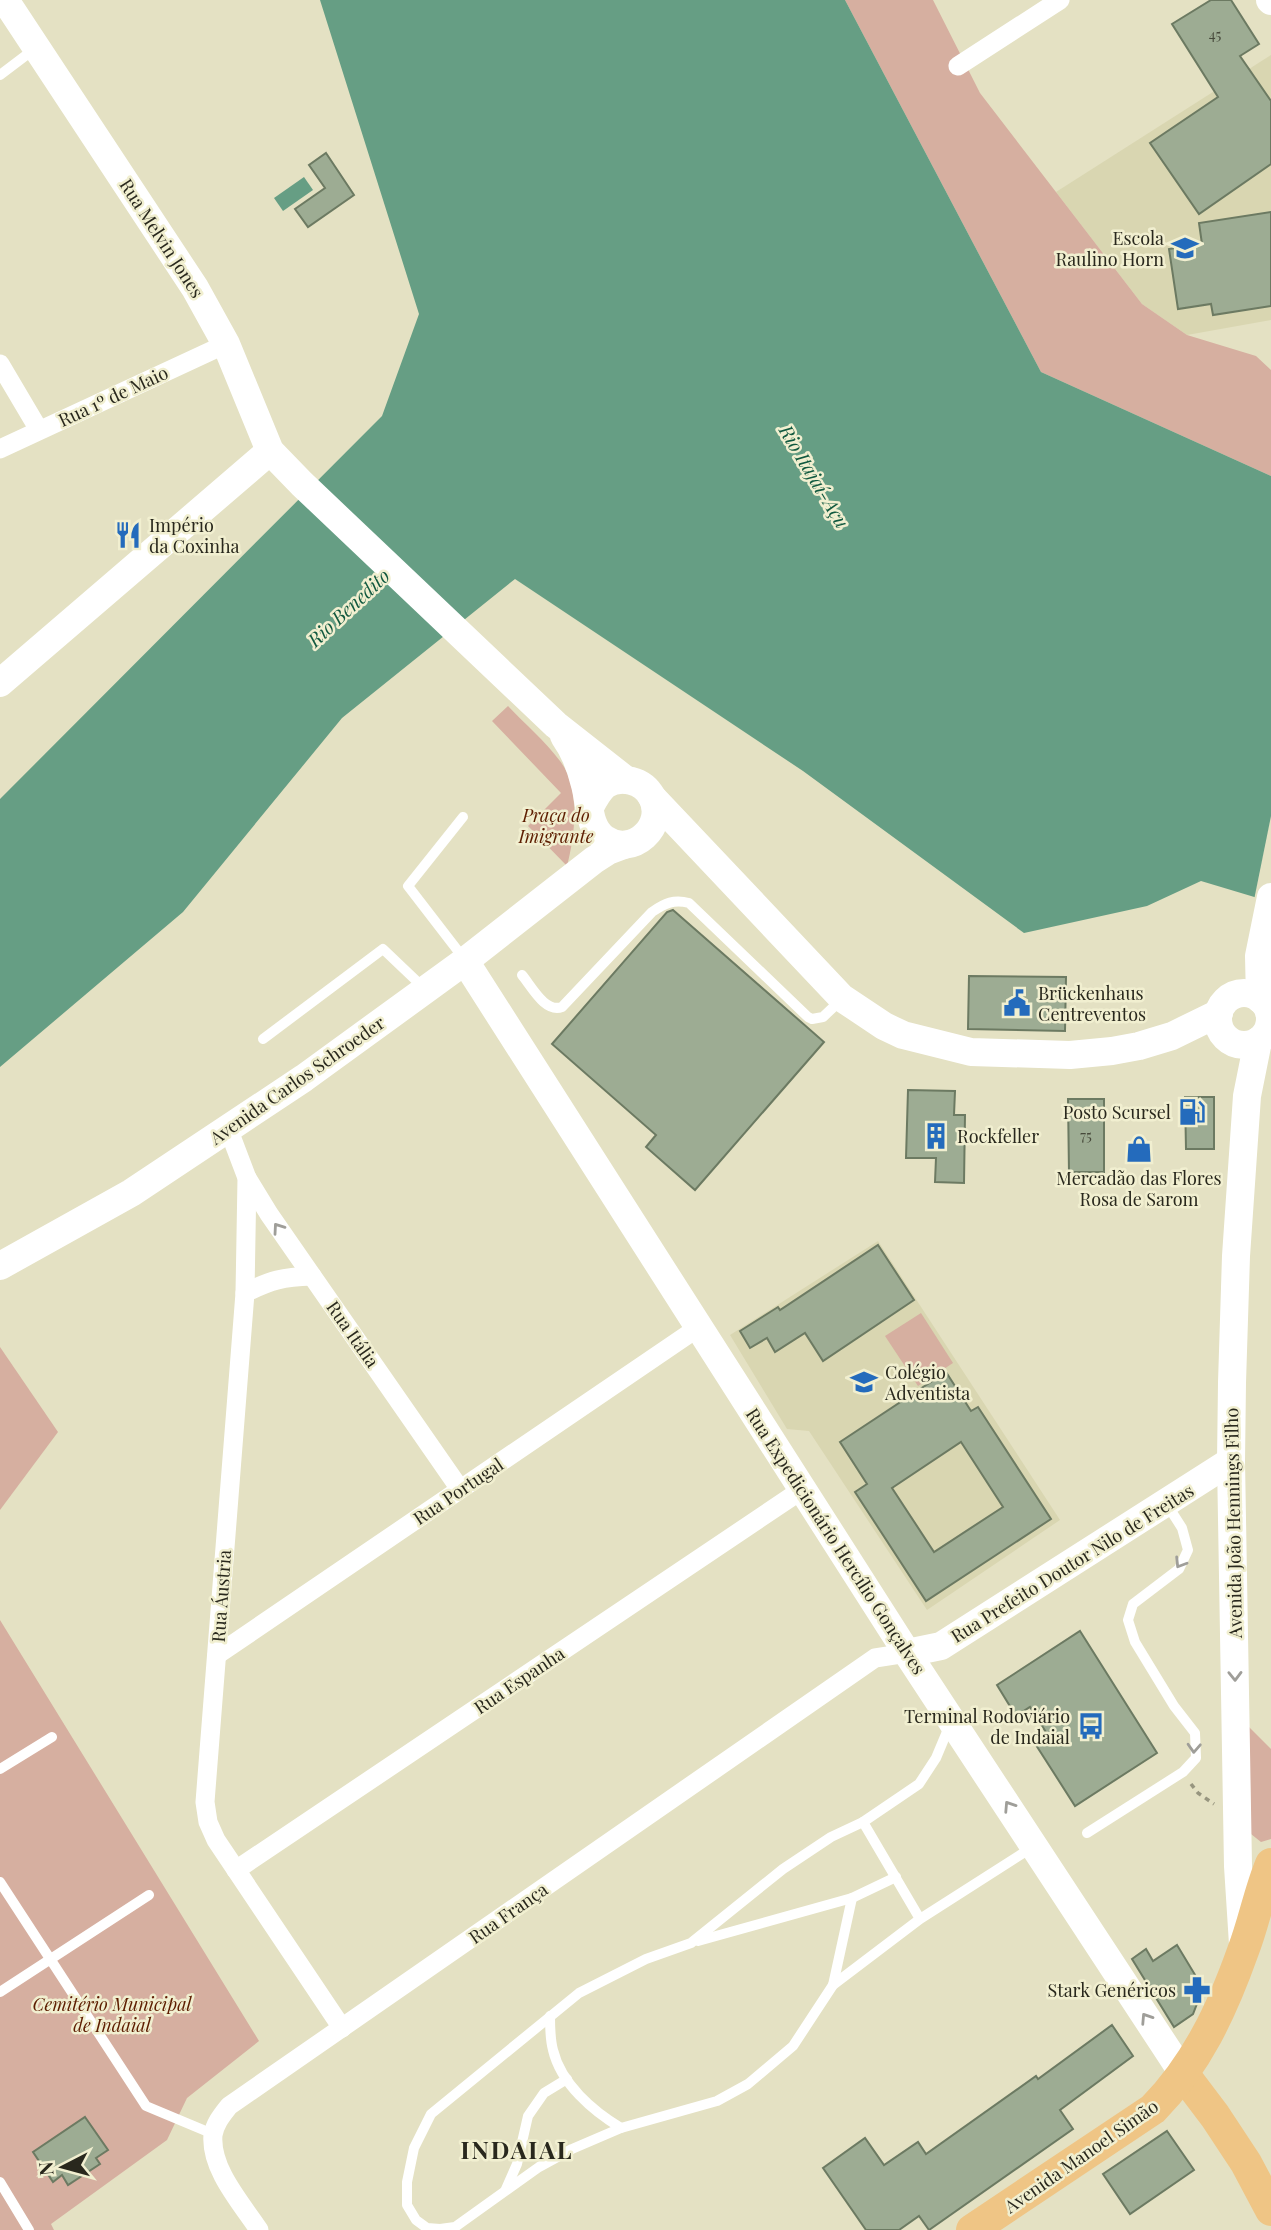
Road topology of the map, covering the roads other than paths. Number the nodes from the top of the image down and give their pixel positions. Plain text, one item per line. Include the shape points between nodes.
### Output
1 (5, 0) edge
2 (1060, 0) edge
3 (36, 48) junction
4 (958, 66) dead end
5 (0, 75) edge
6 (226, 344) junction
7 (0, 364) edge
8 (38, 430) junction
9 (0, 449) edge
10 (270, 451) junction
11 (0, 683) edge
12 (556, 725) junction
13 (626, 780) junction
14 (652, 797) junction
15 (591, 813) junction
16 (463, 817) dead end
17 (629, 844) junction
18 (720, 870) junction
19 (579, 871) junction
20 (1271, 897) edge
21 (465, 961) junction
22 (522, 975) dead end
23 (425, 989) junction
24 (842, 998) junction
25 (1246, 1018) edge
26 (263, 1039) dead end
27 (229, 1128) junction
28 (247, 1178) junction
29 (0, 1265) edge
30 (312, 1276) junction
31 (245, 1293) junction
32 (699, 1327) junction
33 (1231, 1461) junction
34 (460, 1489) junction
35 (803, 1489) junction
36 (1166, 1503) junction
37 (907, 1653) junction
38 (216, 1655) junction
39 (952, 1721) junction
40 (52, 1737) dead end
41 (0, 1769) edge
42 (863, 1822) junction
43 (1087, 1833) dead end
44 (1035, 1846) junction
45 (1271, 1864) edge
46 (236, 1870) junction
47 (896, 1877) junction
48 (0, 1882) edge
49 (149, 1895) dead end
50 (852, 1898) junction
51 (920, 1919) junction
52 (691, 1943) junction
53 (1243, 1951) junction
54 (50, 1959) junction
55 (833, 1985) junction
56 (0, 1992) edge
57 (550, 2016) junction
58 (342, 2028) junction
59 (1184, 2075) junction
60 (566, 2079) junction
61 (1153, 2109) junction
62 (1215, 2116) junction
63 (621, 2128) junction
64 (213, 2134) junction
65 (1259, 2169) edge
66 (0, 2182) edge
67 (506, 2189) junction
68 (1271, 2210) edge
69 (29, 2230) edge
70 (259, 2230) edge
71 (972, 2230) edge

1 - 3 street, Rua Melvin Jones
2 - 4 street
3 - 5 lane
3 - 6 street, Rua Melvin Jones via 195,288
6 - 8 street, Rua 1º de Maio
6 - 10 street, Rua Melvin Jones
7 - 8 street
8 - 9 street, Rua 1º de Maio
10 - 11 street
10 - 12 street, Rua Melvin Jones
12 - 13 street
12 - 15 street via 578,763
13 - 14 street via 636,782
13 - 15 street via 604,786
14 - 17 street via 655,819 651,829
14 - 18 street
15 - 17 street via 604,839
15 - 19 street via 591,837
16 - 21 lane via 408,886
17 - 18 street via 680,848
17 - 19 street, Avenida Carlos Schroeder via 608,851
18 - 24 street
19 - 21 street, Avenida Carlos Schroeder
20 - 25 street
21 - 23 street, Avenida Carlos Schroeder
21 - 32 street, Rua Expedicionário Hercílio Gonçalves
22 - 24 lane via 548,1007 562,1007 652,912 678,900 689,903 808,1017 823,1017
23 - 26 lane via 383,949
23 - 27 street, Avenida Carlos Schroeder
24 - 25 street via 903,1035 971,1052 1033,1055 1121,1050
25 - 33 street, Avenida João Hennings Filho via 1247,1096 1236,1256
27 - 28 street, Rua Áustria
27 - 29 street, Avenida Carlos Schroeder via 131,1193
30 -> 28 street, Rua Itália
28 - 31 street, Rua Áustria
30 - 31 street via 272,1280
30 - 34 street, Rua Itália
31 - 38 street, Rua Áustria
32 - 34 street, Rua Portugal
32 - 35 street, Rua Expedicionário Hercílio Gonçalves
33 - 36 street, Rua Prefeito Doutor Nilo de Freitas
33 -> 53 street, Avenida João Hennings Filho
34 - 38 street, Rua Portugal
35 - 37 street, Rua Expedicionário Hercílio Gonçalves
35 - 46 street, Rua Espanha
36 - 37 street, Rua Prefeito Doutor Nilo de Freitas via 941,1646
36 -> 43 lane via 1182,1528 1188,1550 1180,1569 1133,1604 1128,1619 1135,1642 1195,1733 1196,1758 1183,1772
37 - 39 street, Rua Expedicionário Hercílio Gonçalves
37 - 58 street, Rua França via 875,1658
38 - 46 street, Rua Áustria via 205,1802 216,1840
39 - 42 lane via 919,1784
44 -> 39 street, Rua Expedicionário Hercílio Gonçalves
40 - 41 lane
42 - 47 lane
42 - 52 lane via 783,1869
44 - 51 lane
59 -> 44 street, Rua Expedicionário Hercílio Gonçalves
45 - 53 main road, Avenida Manoel Simão
46 - 58 street, Rua Áustria
47 - 50 lane
47 - 51 lane
48 - 54 lane
49 - 54 lane
50 - 52 lane
50 - 55 lane
51 - 55 lane
52 - 57 lane via 646,1959 579,1993
53 - 59 main road, Avenida Manoel Simão via 1210,2029
54 - 56 lane
54 - 64 lane via 146,2106
55 - 63 lane via 793,2046 748,2084 717,2101
57 - 60 lane via 553,2052
57 - 67 lane via 431,2114 414,2148 407,2205 427,2228 454,2227
58 - 64 street, Rua França via 229,2106
59 - 61 main road, Avenida Manoel Simão
59 - 62 main road, Rua Expedicionário Hercílio Gonçalves
60 - 63 lane
60 - 67 lane via 544,2093 528,2116
61 - 62 main road
61 - 71 main road, Avenida Manoel Simão
62 - 65 main road, Rua Expedicionário Hercílio Gonçalves
63 - 67 lane via 540,2167
64 - 70 street via 221,2169
65 - 68 main road, Rua Expedicionário Hercílio Gonçalves
66 - 69 lane

